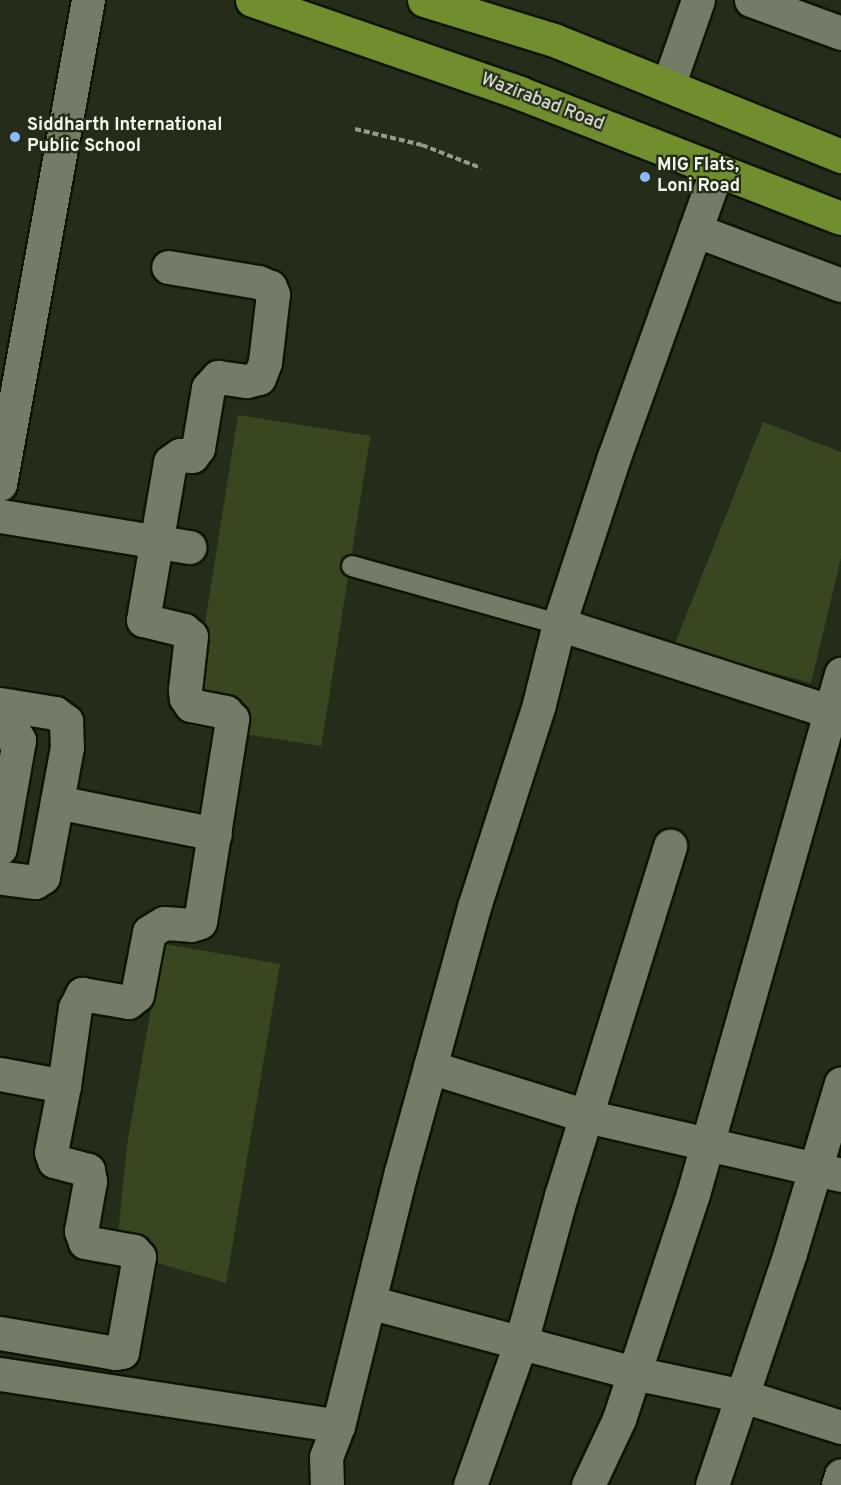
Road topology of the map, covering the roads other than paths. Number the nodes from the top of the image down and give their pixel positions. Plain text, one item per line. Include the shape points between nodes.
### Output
1 (88, 0) edge
2 (424, 0) edge
3 (698, 0) edge
4 (751, 0) edge
5 (253, 2) edge
6 (841, 33) edge
7 (668, 86) junction
8 (841, 156) edge
9 (717, 170) junction
10 (841, 218) edge
11 (695, 230) junction
12 (168, 267) dead end
13 (841, 285) edge
14 (0, 484) edge
15 (0, 516) edge
16 (156, 541) junction
17 (189, 547) dead end
18 (352, 566) dead end
19 (559, 624) junction
20 (841, 674) edge
21 (0, 705) edge
22 (836, 713) edge
23 (0, 732) edge
24 (57, 802) junction
25 (215, 834) junction
26 (670, 846) dead end
27 (0, 848) edge
28 (0, 878) edge
29 (430, 1067) junction
30 (0, 1074) edge
31 (841, 1083) edge
32 (64, 1086) junction
33 (586, 1116) junction
34 (707, 1144) junction
35 (828, 1171) edge
36 (369, 1302) junction
37 (0, 1333) edge
38 (520, 1342) junction
39 (634, 1373) junction
40 (0, 1374) edge
41 (743, 1396) junction
42 (338, 1426) junction
43 (841, 1427) edge
44 (841, 1475) edge
45 (327, 1485) edge
46 (470, 1485) edge
47 (588, 1485) edge
48 (712, 1485) edge
49 (838, 1485) edge

1 - 14 street
2 - 7 highway via 554,40
3 - 7 street
4 - 6 street
5 - 9 highway, Wazirabad Road via 520,93
7 - 8 highway
9 - 10 highway, Wazirabad Road
9 - 11 street
11 - 13 street
11 - 19 street
12 - 16 street via 258,282 270,287 273,294 266,362 259,378 246,381 218,377 208,388 198,448 192,456 180,455 170,462
15 - 16 street
16 - 17 street
16 - 25 street via 143,620 184,630 191,636 186,698 191,705 226,712 232,719
18 - 19 lane
19 - 22 street
19 - 29 street via 539,704 474,908
20 - 22 street
21 - 24 street via 55,713 66,722 67,747
22 - 34 street
23 - 27 street via 16,735 19,740
24 - 25 street
24 - 28 street via 43,877 35,882
25 - 32 street via 200,922 164,923 149,932 137,995 128,1002 82,994 75,1008
26 - 33 street
29 - 33 street
29 - 36 street
30 - 32 street
31 - 35 street
32 - 37 street via 51,1152 54,1161 88,1170 90,1181 81,1232 85,1242 134,1251 139,1257 122,1352
33 - 34 street
33 - 38 street
34 - 35 street
34 - 39 street
35 - 41 street
36 - 38 street
36 - 42 street
38 - 39 street
38 - 46 street
39 - 41 street
39 - 47 street via 619,1419
40 - 42 street
41 - 43 street
41 - 48 street
42 - 45 street via 326,1457
44 - 49 street

